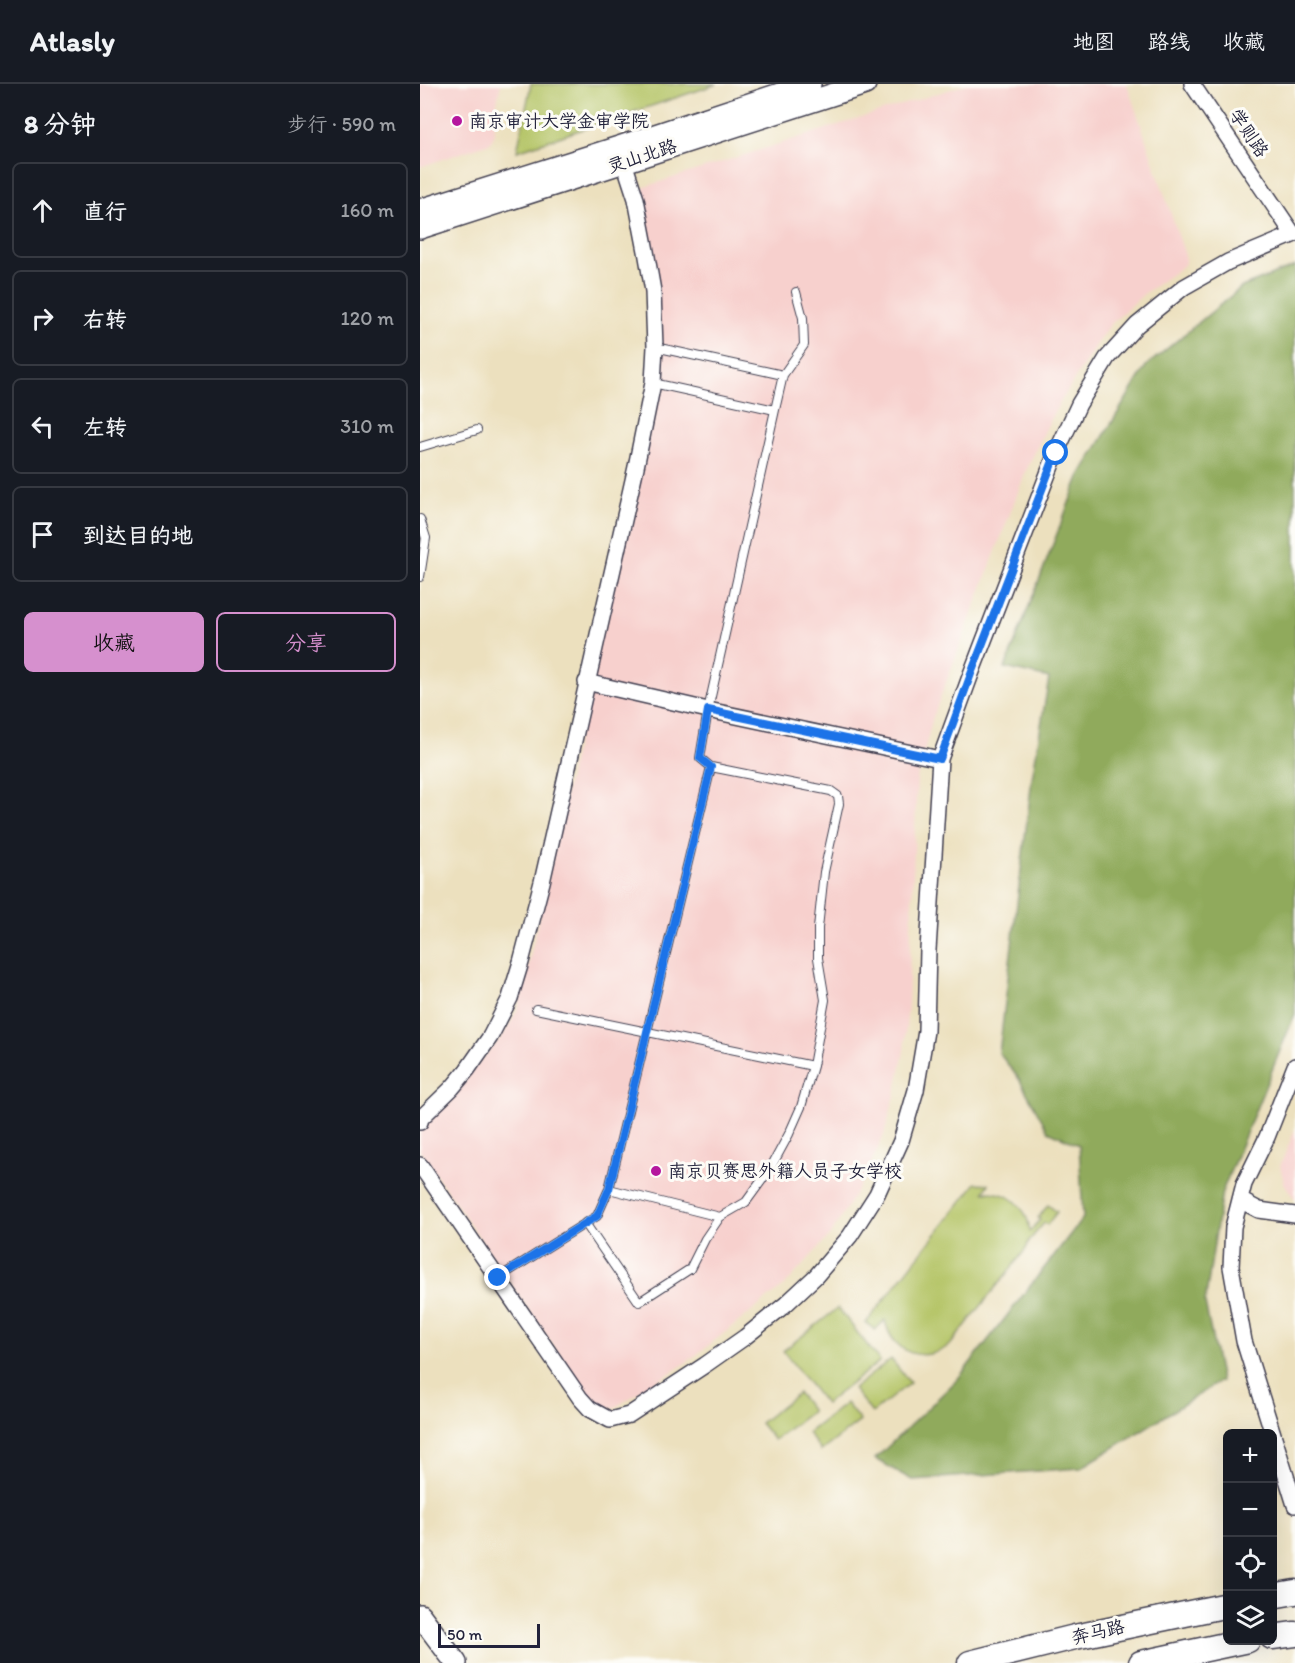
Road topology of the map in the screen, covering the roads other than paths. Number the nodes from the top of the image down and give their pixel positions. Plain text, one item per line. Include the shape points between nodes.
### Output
1 (810, 84) edge
2 (865, 84) edge
3 (1192, 84) edge
4 (622, 155) junction
5 (420, 210) edge
6 (420, 228) edge
7 (1294, 234) edge
8 (796, 292) dead end
9 (656, 347) junction
10 (783, 375) junction
11 (653, 383) junction
12 (775, 410) junction
13 (477, 429) dead end
14 (420, 447) edge
15 (420, 519) edge
16 (420, 577) edge
17 (586, 682) junction
18 (708, 710) junction
19 (940, 759) junction
20 (711, 767) junction
21 (536, 1009) dead end
22 (648, 1032) junction
23 (813, 1066) junction
24 (1295, 1066) edge
25 (420, 1122) edge
26 (420, 1165) edge
27 (609, 1189) junction
28 (1240, 1200) junction
29 (1295, 1215) edge
30 (720, 1217) junction
31 (585, 1223) junction
32 (498, 1278) junction
33 (1295, 1505) edge
34 (1295, 1592) edge
35 (1277, 1595) edge
36 (1223, 1606) edge
37 (420, 1615) edge
38 (1295, 1634) edge
39 (1277, 1636) edge
40 (1229, 1645) edge
41 (456, 1663) edge
42 (970, 1663) edge
43 (1141, 1663) edge

1 - 4 street, 灵山北路
2 - 4 street, 灵山北路
3 - 7 street, 学则路
4 - 5 street, 灵山北路
4 - 6 street, 灵山北路
4 - 9 street via 646,251
7 - 19 street via 1228,262 1184,287 1137,325 1107,358 1056,453
8 - 10 lane via 803,318 804,345
9 - 10 lane
9 - 11 street
10 - 12 lane
11 - 12 lane
11 - 17 street
12 - 18 lane
13 - 14 lane
15 - 16 lane via 426,538
17 - 18 street
17 - 25 street via 542,882 510,998 467,1070
18 - 19 street
18 - 20 lane via 700,758
19 - 32 street via 926,1031 916,1090 901,1141 877,1194 850,1236 786,1304 745,1337 629,1415 610,1420 580,1398
20 - 22 lane
20 - 23 lane via 831,791 838,796 818,928 825,1000
21 - 22 lane
22 - 23 lane
22 - 27 lane
23 - 30 lane via 801,1107 770,1169 746,1202
24 - 28 street
26 - 32 street
27 - 30 lane
27 - 31 lane via 597,1216
28 - 29 street via 1259,1210
28 - 33 street via 1233,1227 1231,1267 1244,1341
30 - 31 lane via 690,1269 639,1302
31 - 32 lane
34 - 35 main road
36 - 42 main road, 奔马路
37 - 41 street
38 - 39 main road
40 - 43 main road

